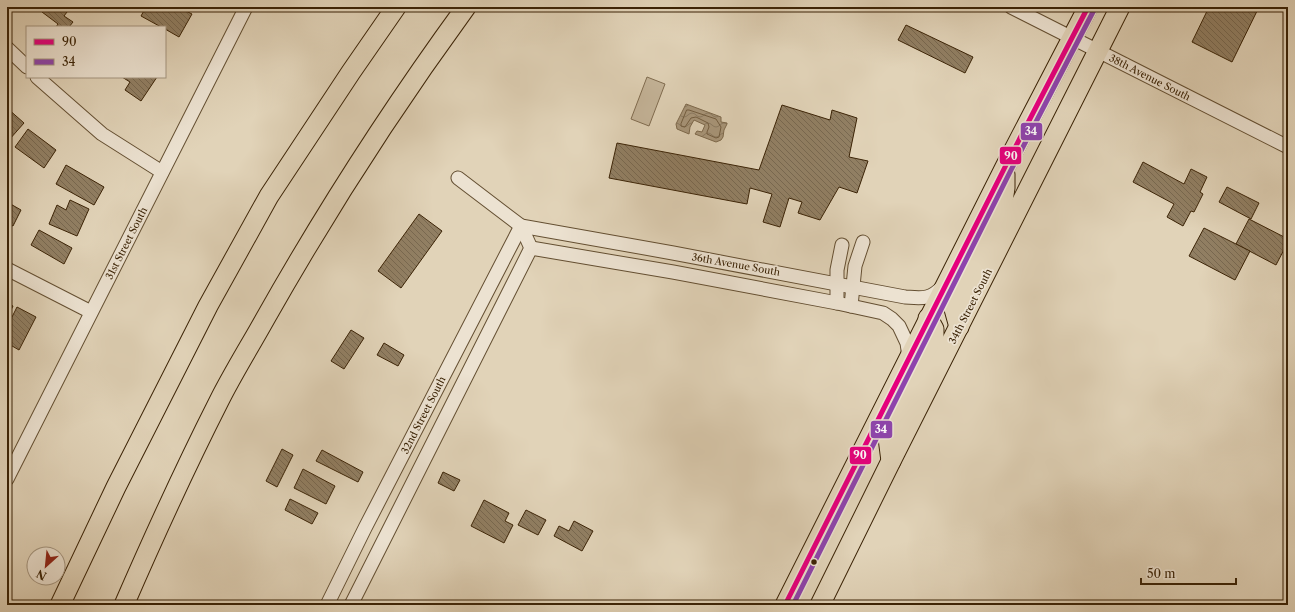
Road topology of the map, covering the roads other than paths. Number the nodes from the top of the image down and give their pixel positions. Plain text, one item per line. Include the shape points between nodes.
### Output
1 (245, 7) edge
2 (396, 7) edge
3 (466, 7) edge
4 (1011, 7) edge
5 (1088, 7) edge
6 (1120, 7) edge
7 (1072, 38) junction
8 (7, 48) edge
9 (1098, 51) junction
10 (26, 66) edge
11 (38, 78) edge
12 (1288, 147) edge
13 (1005, 167) junction
14 (162, 172) junction
15 (458, 178) dead end
16 (521, 226) junction
17 (863, 242) dead end
18 (842, 245) dead end
19 (531, 248) junction
20 (7, 269) edge
21 (838, 283) junction
22 (946, 284) junction
23 (853, 286) junction
24 (837, 303) junction
25 (851, 306) junction
26 (91, 312) junction
27 (928, 318) junction
28 (959, 327) junction
29 (909, 357) junction
30 (891, 461) junction
31 (7, 479) edge
32 (60, 605) edge
33 (124, 605) edge
34 (327, 605) edge
35 (351, 605) edge
36 (785, 605) edge
37 (820, 605) edge

1 - 14 street, 31st Street South
2 - 32 highway via 270,196 208,306 116,486
3 - 33 highway via 426,61 357,166 290,276 220,399 166,508
4 - 7 street, 38th Avenue South
5 - 7 highway
6 - 9 highway, 34th Street South
7 - 9 street, 38th Avenue South
7 - 13 highway
8 - 10 street
9 - 12 street, 38th Avenue South
9 - 28 highway, 34th Street South
11 - 14 street via 102,134
13 - 22 highway
13 - 28 highway via 1003,201 957,298 954,309
14 - 26 street, 31st Street South
15 - 16 street, 36th Avenue South
16 - 19 street, 36th Avenue South
16 - 21 street, 36th Avenue South
16 - 34 street, 32nd Street South
17 - 23 street via 855,266
18 - 21 street via 837,270
19 - 24 street, 36th Avenue South
19 - 35 street
20 - 26 street
21 - 23 street, 36th Avenue South
21 - 24 street
22 - 23 street, 36th Avenue South via 927,298 905,297
22 - 27 highway
23 - 25 street
24 - 25 street, 36th Avenue South
25 - 29 street, 36th Avenue South via 882,313 892,319 904,334
26 - 31 street, 31st Street South
27 - 29 highway
27 - 30 highway via 934,329 934,342 888,438
28 - 30 highway, 34th Street South
29 - 36 highway
30 - 37 highway, 34th Street South

